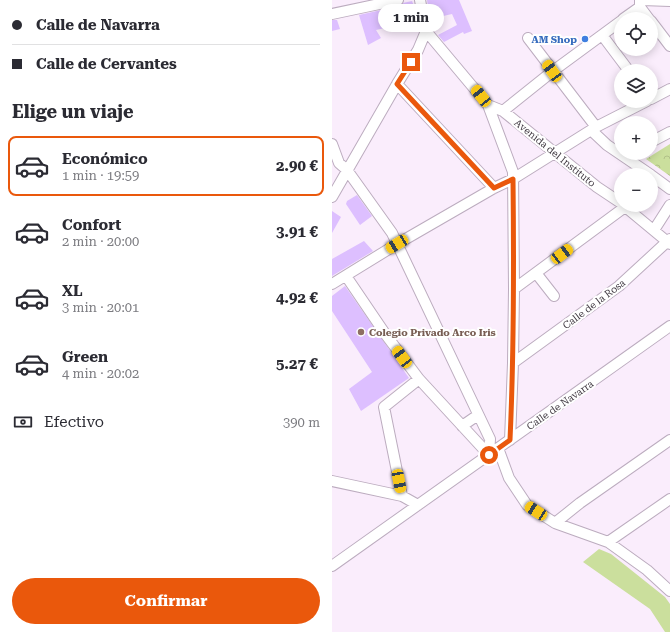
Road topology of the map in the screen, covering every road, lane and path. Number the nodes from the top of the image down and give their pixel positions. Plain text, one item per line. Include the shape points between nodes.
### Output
1 (398, 0) edge
2 (420, 0) edge
3 (657, 0) edge
4 (670, 1) edge
5 (641, 2) edge
6 (630, 12) edge
7 (646, 12) edge
8 (332, 14) edge
9 (614, 26) edge
10 (658, 30) edge
11 (426, 31) junction
12 (602, 35) junction
13 (528, 38) dead end
14 (670, 46) edge
15 (624, 64) edge
16 (552, 71) junction
17 (397, 84) junction
18 (670, 89) edge
19 (658, 95) edge
20 (488, 105) junction
21 (634, 108) edge
22 (503, 111) junction
23 (594, 129) junction
24 (670, 132) edge
25 (658, 138) edge
26 (332, 144) edge
27 (614, 148) edge
28 (555, 154) junction
29 (634, 160) edge
30 (643, 168) edge
31 (347, 170) junction
32 (513, 179) junction
33 (658, 180) edge
34 (335, 183) edge
35 (494, 188) junction
36 (670, 189) edge
37 (332, 197) edge
38 (614, 199) edge
39 (670, 205) edge
40 (614, 212) edge
41 (632, 212) edge
42 (654, 230) junction
43 (669, 241) edge
44 (397, 244) junction
45 (536, 273) junction
46 (346, 276) junction
47 (332, 284) edge
48 (514, 289) junction
49 (554, 296) dead end
50 (670, 326) edge
51 (513, 363) junction
52 (419, 379) junction
53 (478, 415) junction
54 (462, 426) junction
55 (510, 440) junction
56 (670, 440) edge
57 (498, 448) junction
58 (489, 455) junction
59 (332, 481) edge
60 (402, 496) junction
61 (670, 499) edge
62 (418, 505) junction
63 (555, 523) junction
64 (608, 542) junction
65 (332, 566) edge
66 (670, 591) edge

1 - 8 street
2 - 11 street
3 - 4 street
3 - 5 street
5 - 6 street
5 - 7 street
9 - 12 street
10 - 14 street
11 - 17 street via 418,50
11 - 20 street
12 - 15 street
12 - 16 street
13 - 16 street
16 - 22 street
16 - 23 street
17 - 31 street
17 - 35 street
18 - 19 street
20 - 22 street, Avenida del Instituto
20 - 32 street via 513,172
21 - 23 street
22 - 28 street, Avenida del Instituto
23 - 27 street via 607,145
23 - 28 street
24 - 25 street
26 - 31 street via 339,163
28 - 32 street
28 - 38 street, Avenida del Instituto
29 - 30 street
31 - 34 street
31 - 44 street via 392,233
32 - 35 street
32 - 48 street
33 - 36 street
34 - 37 street
35 - 44 street
39 - 42 street
40 - 45 street
41 - 42 street, Avenida del Instituto
42 - 43 street, Avenida del Instituto
43 - 51 street, Calle de la Rosa via 619,286
44 - 46 street
44 - 53 street
45 - 48 street
45 - 49 street
46 - 47 street
46 - 52 street
48 - 51 street
50 - 55 street, Calle de Navarra
51 - 55 street
52 - 54 street
52 - 60 street via 384,408
53 - 54 street
53 - 58 street via 490,439
54 - 58 street
55 - 57 street, Calle de Navarra
56 - 63 street
57 - 58 street, Calle de Navarra
57 - 63 street via 509,478 527,505
58 - 62 street, Calle de Navarra
59 - 60 street
60 - 62 street
61 - 64 street
62 - 65 street, Calle de Navarra
63 - 64 street
64 - 66 street via 647,570

